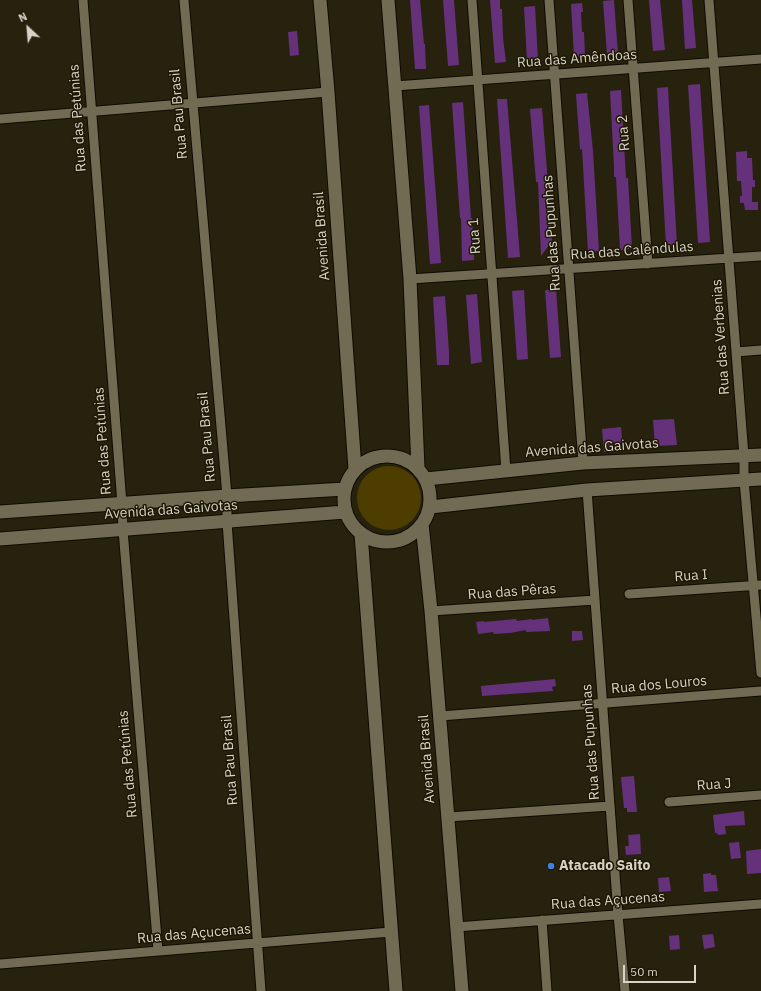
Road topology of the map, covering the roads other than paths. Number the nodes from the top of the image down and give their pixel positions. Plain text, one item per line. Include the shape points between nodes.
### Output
1 (83, 0) edge
2 (184, 0) edge
3 (320, 0) edge
4 (388, 0) edge
5 (472, 0) edge
6 (549, 0) edge
7 (628, 0) edge
8 (709, 0) edge
9 (761, 59) edge
10 (714, 62) junction
11 (633, 68) junction
12 (554, 74) junction
13 (478, 80) junction
14 (395, 86) junction
15 (328, 92) junction
16 (192, 103) junction
17 (92, 111) junction
18 (0, 119) edge
19 (761, 256) edge
20 (729, 258) junction
21 (648, 264) junction
22 (569, 269) junction
23 (492, 274) junction
24 (410, 279) junction
25 (761, 350) edge
26 (736, 352) junction
27 (761, 455) edge
28 (744, 456) junction
29 (583, 463) junction
30 (418, 468) junction
31 (355, 469) junction
32 (506, 470) junction
33 (761, 479) edge
34 (426, 480) junction
35 (744, 480) junction
36 (345, 489) junction
37 (586, 490) junction
38 (227, 496) junction
39 (122, 504) junction
40 (430, 507) junction
41 (0, 512) edge
42 (345, 512) junction
43 (227, 522) junction
44 (422, 524) junction
45 (123, 530) junction
46 (361, 534) junction
47 (0, 540) edge
48 (758, 585) edge
49 (630, 594) dead end
50 (595, 600) junction
51 (431, 611) junction
52 (761, 673) edge
53 (761, 691) edge
54 (603, 703) junction
55 (440, 716) junction
56 (761, 796) edge
57 (669, 802) dead end
58 (610, 806) junction
59 (448, 817) junction
60 (761, 904) edge
61 (618, 915) junction
62 (542, 920) junction
63 (456, 927) junction
64 (391, 932) junction
65 (257, 943) junction
66 (158, 951) junction
67 (0, 964) edge
68 (261, 991) edge
69 (396, 991) edge
70 (462, 991) edge
71 (547, 991) edge
72 (625, 991) edge

1 - 17 street, Rua das Petúnias
2 - 16 street, Rua Pau Brasil
3 - 15 street, Avenida Brasil
4 - 14 street
5 - 13 street, Rua 1
6 - 12 street, Rua das Pupunhas
7 - 11 street, Rua 2
8 - 10 street, Rua das Verbenias
9 - 10 street, Rua das Amêndoas
10 - 11 street, Rua das Amêndoas
10 - 20 street, Rua das Verbenias
11 - 12 street, Rua das Amêndoas
11 - 21 street, Rua 2
12 - 13 street, Rua das Amêndoas
12 - 22 street, Rua das Pupunhas
13 - 14 street, Rua das Amêndoas
13 - 23 street, Rua 1
14 - 24 street
15 - 16 street
15 - 31 street, Avenida Brasil
16 - 17 street
16 - 38 street, Rua Pau Brasil
17 - 18 street
17 - 39 street, Rua das Petúnias
19 - 20 street, Rua das Calêndulas
20 - 21 street, Rua das Calêndulas
20 - 26 street, Rua das Verbenias
21 - 22 street, Rua das Calêndulas
22 - 23 street, Rua das Calêndulas
22 - 29 street, Rua das Pupunhas
23 - 24 street, Rua das Calêndulas
23 - 32 street, Rua 1
24 - 30 street
25 - 26 street
26 - 28 street, Rua das Verbenias
27 - 28 street, Avenida das Gaivotas
28 - 29 street, Avenida das Gaivotas
28 - 35 street, Rua das Verbenias
29 - 32 street, Avenida das Gaivotas
30 - 31 street via 407,460 379,456
30 - 34 street
31 - 36 street
32 - 34 street, Avenida das Gaivotas
33 - 35 street
34 - 40 street via 430,493
35 - 37 street
35 - 48 street, Rua das Verbenias
36 - 38 street, Avenida das Gaivotas
36 - 42 street
37 - 40 street
37 - 50 street, Rua das Pupunhas
38 - 39 street, Avenida das Gaivotas
38 - 43 street, Rua Pau Brasil
39 - 41 street, Avenida das Gaivotas
39 - 45 street, Rua das Petúnias
40 - 44 street
42 - 43 street, Avenida das Gaivotas
42 - 46 street via 351,524
43 - 45 street, Avenida das Gaivotas
43 - 65 street, Rua Pau Brasil
44 - 46 street via 404,539 389,542 375,541
44 - 51 street, Avenida Brasil
45 - 47 street, Avenida das Gaivotas
45 - 66 street, Rua das Petúnias
46 - 64 street
48 - 49 street, Rua I
48 - 52 street, Rua das Verbenias
50 - 51 street, Rua das Pêras
50 - 54 street, Rua das Pupunhas
51 - 55 street, Avenida Brasil
53 - 54 street, Rua dos Louros
54 - 55 street, Rua dos Louros
54 - 58 street, Rua das Pupunhas
55 - 59 street, Avenida Brasil
56 - 57 street, Rua J
58 - 59 street
58 - 61 street, Rua das Pupunhas
59 - 63 street, Avenida Brasil
60 - 61 street, Rua das Açucenas
61 - 62 street, Rua das Açucenas
61 - 72 street, Rua das Pupunhas
62 - 63 street, Rua das Açucenas
62 - 71 street
63 - 70 street, Avenida Brasil
64 - 65 street, Rua das Açucenas
64 - 69 street
65 - 66 street, Rua das Açucenas
65 - 68 street, Rua Pau Brasil
66 - 67 street, Rua das Açucenas

